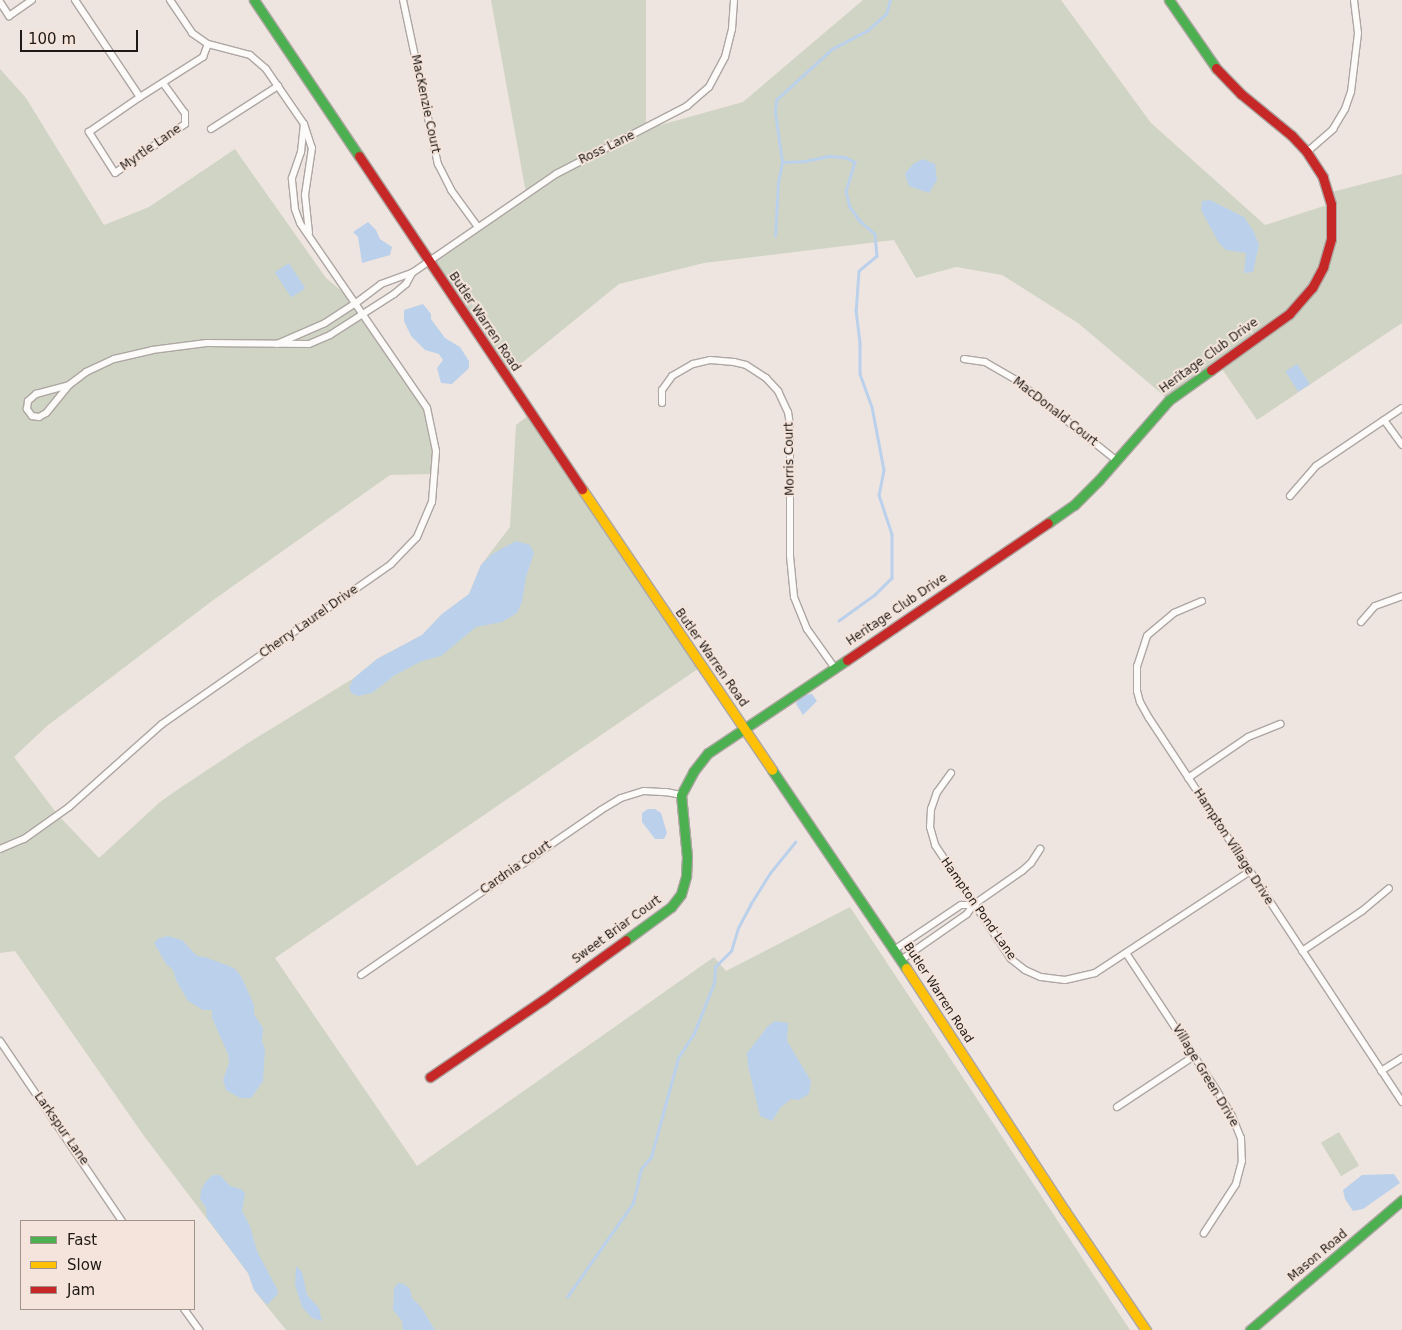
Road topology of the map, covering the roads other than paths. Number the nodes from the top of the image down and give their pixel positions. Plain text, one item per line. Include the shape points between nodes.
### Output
1 (32, 0) edge
2 (75, 0) edge
3 (170, 0) edge
4 (254, 0) edge
5 (403, 0) edge
6 (734, 0) edge
7 (1169, 0) edge
8 (1354, 0) edge
9 (0, 2) edge
10 (208, 44) junction
11 (162, 83) junction
12 (278, 86) junction
13 (140, 97) junction
14 (304, 124) junction
15 (211, 129) dead end
16 (1307, 152) junction
17 (478, 227) junction
18 (309, 233) junction
19 (428, 262) junction
20 (412, 273) junction
21 (356, 303) junction
22 (364, 314) junction
23 (278, 344) junction
24 (964, 359) dead end
25 (69, 386) junction
26 (662, 402) dead end
27 (1402, 408) edge
28 (1384, 420) junction
29 (1402, 445) edge
30 (1116, 460) junction
31 (1290, 496) dead end
32 (1402, 596) edge
33 (1202, 602) dead end
34 (1361, 622) dead end
35 (834, 667) junction
36 (1280, 724) dead end
37 (744, 728) junction
38 (951, 772) dead end
39 (1188, 778) junction
40 (681, 795) junction
41 (0, 849) edge
42 (1040, 849) dead end
43 (1249, 872) junction
44 (1389, 888) dead end
45 (973, 905) junction
46 (894, 950) junction
47 (1302, 951) junction
48 (1126, 953) junction
49 (901, 960) junction
50 (361, 975) dead end
51 (0, 1041) edge
52 (1194, 1056) junction
53 (1402, 1058) edge
54 (1381, 1071) junction
55 (430, 1077) dead end
56 (1402, 1102) edge
57 (1117, 1107) dead end
58 (1402, 1200) edge
59 (124, 1220) edge
60 (1204, 1233) dead end
61 (185, 1310) edge
62 (199, 1330) edge
63 (1146, 1330) edge
64 (1250, 1330) edge

1 - 9 street via 9,16
2 - 13 street
3 - 10 street via 192,33
4 - 19 main road, Butler Warren Road
5 - 17 street, MacKenzie Court via 438,164 451,190
6 - 17 street, Ross Lane via 725,57 715,78 701,95 672,116 556,174
7 - 16 main road, Heritage Club Drive via 1216,68
8 - 16 street via 1358,32 1351,92 1333,129
10 - 11 street, Myrtle Lane via 203,57
10 - 12 street via 250,55
11 - 13 street, Myrtle Lane
11 - 13 street, Myrtle Lane via 185,113 185,124 116,173 89,132
12 - 14 street
12 - 15 street
14 - 18 street via 312,148 305,195
14 - 18 street, Cherry Laurel Drive via 301,152 292,178 295,209 300,223
16 - 30 main road, Heritage Club Drive via 1323,176 1332,222 1328,251 1312,288 1289,314 1169,400
17 - 19 street, Ross Lane
18 - 21 street, Cherry Laurel Drive
19 - 20 street, Ross Lane
19 - 37 main road, Butler Warren Road
20 - 21 street via 382,284
20 - 22 street via 406,284
21 - 22 street, Cherry Laurel Drive
21 - 23 street via 325,323
22 - 23 street via 309,344
22 - 41 street, Cherry Laurel Drive via 427,408 436,451 432,502 417,537 391,564 162,724 69,807 24,840
23 - 25 street via 207,343 152,350 114,359 86,372
24 - 30 street, MacDonald Court via 985,362 1016,380
25 - 25 street via 46,413 40,417 32,416 28,401 36,394
26 - 35 street, Morris Court via 662,390 672,376 693,364 710,360 746,365 766,378 778,391 790,424 790,556 794,597 807,629
27 - 28 street
28 - 29 street
28 - 31 street via 1316,466
30 - 35 main road, Heritage Club Drive via 1087,493 1055,519
32 - 34 street via 1375,606
33 - 39 street, Hampton Village Drive via 1174,613 1151,631 1142,647 1136,678 1140,702
35 - 37 main road, Heritage Club Drive
36 - 39 street via 1248,737
37 - 40 main road via 708,753
37 - 46 main road, Butler Warren Road
38 - 45 street, Hampton Pond Lane via 932,803 930,828 941,856
39 - 43 street, Hampton Village Drive
40 - 50 street, Cardnia Court via 644,791 621,798
40 - 55 main road, Sweet Briar Court via 686,876 681,894 671,907
42 - 45 street via 1022,871
43 - 47 street, Hampton Village Drive
43 - 48 street, Hampton Pond Lane
44 - 47 street via 1362,911
45 - 46 street via 961,905
45 - 48 street, Hampton Pond Lane via 1011,959 1042,977 1078,979 1095,973
45 - 49 street via 967,914
46 - 49 main road, Butler Warren Road
47 - 54 street, Hampton Village Drive
48 - 52 street, Village Green Drive
49 - 63 main road, Butler Warren Road
51 - 59 street, Larkspur Lane
52 - 57 street
52 - 60 street, Village Green Drive via 1232,1116 1242,1149 1236,1184
53 - 54 street
54 - 56 street, Hampton Village Drive
58 - 64 main road, Mason Road
61 - 62 street

